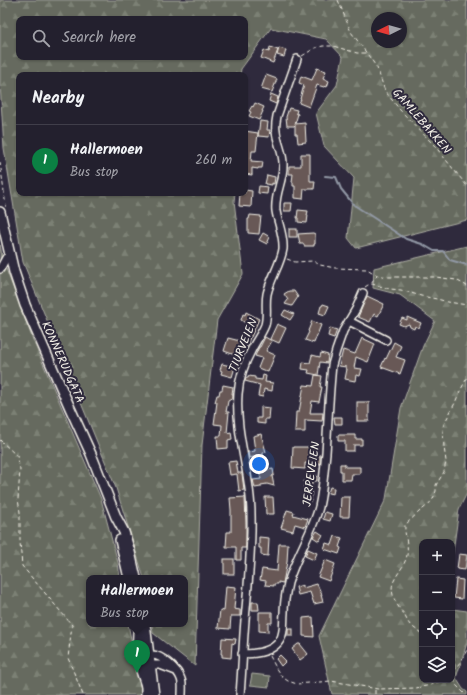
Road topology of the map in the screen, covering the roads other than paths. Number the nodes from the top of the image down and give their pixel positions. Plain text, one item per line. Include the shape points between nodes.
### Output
1 (297, 59) road end
2 (3, 211) edge
3 (10, 257) junction
4 (0, 268) edge
5 (363, 293) dead end
6 (349, 321) junction
7 (386, 340) dead end
8 (116, 517) junction
9 (128, 575) edge
10 (135, 575) edge
11 (138, 627) edge
12 (139, 627) edge
13 (145, 627) edge
14 (242, 654) junction
15 (148, 660) junction
16 (146, 692) edge
17 (154, 695) edge
18 (182, 695) edge
19 (240, 695) edge

1 - 14 street, TIURVEIEN via 276,125 283,166 276,201 283,252 267,294 265,324 244,366 238,393 240,440 252,515
2 - 3 main road, KONNERUDGATA
3 - 4 street via 6,258
3 - 8 main road, KONNERUDGATA via 25,305
5 - 6 street, JERPEVEIEN
6 - 7 street
6 - 14 street, JERPEVEIEN via 339,340 332,365 324,474 319,506 288,582 282,635 272,648 253,654
8 - 9 main road, KONNERUDGATA
8 - 10 main road, KONNERUDGATA via 124,532
11 - 16 street via 136,654
12 - 15 main road
13 - 15 main road
14 - 19 street, TIURVEIEN
15 - 16 main road
15 - 17 main road
15 - 18 street via 176,671 182,680

